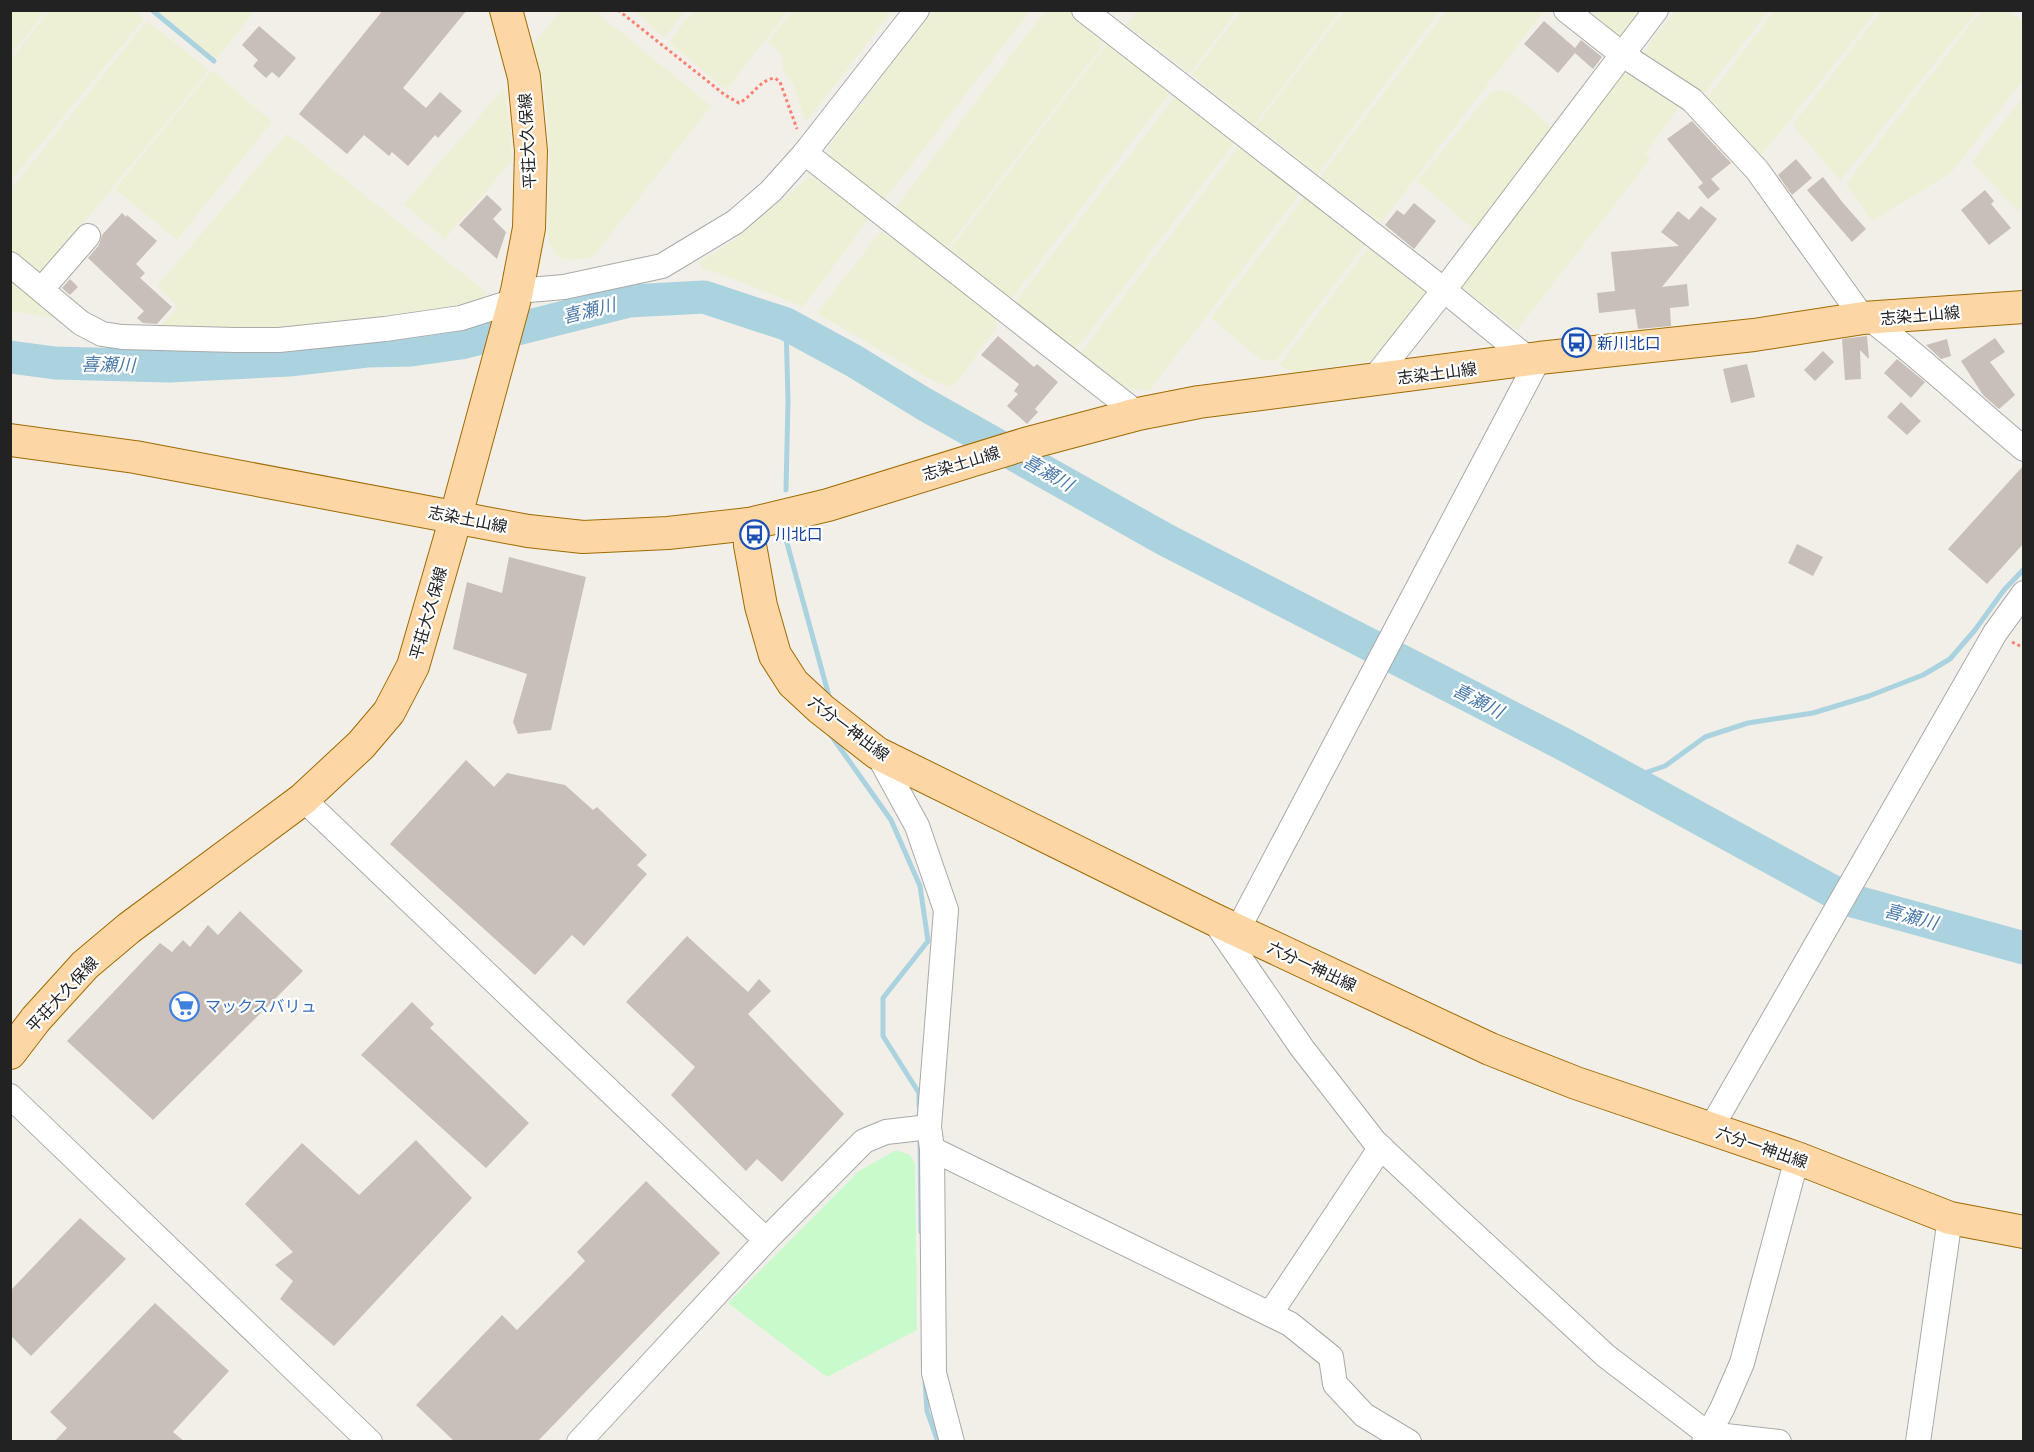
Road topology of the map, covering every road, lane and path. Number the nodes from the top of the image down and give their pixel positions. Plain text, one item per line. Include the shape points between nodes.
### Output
1 (506, 10) edge
2 (618, 10) edge
3 (917, 10) edge
4 (1084, 10) edge
5 (1566, 10) edge
6 (1656, 10) edge
7 (1623, 54) junction
8 (805, 153) junction
9 (88, 236) dead end
10 (10, 264) edge
11 (42, 289) junction
12 (1444, 290) junction
13 (515, 299) junction
14 (2024, 307) edge
15 (1867, 319) junction
16 (1535, 360) junction
17 (1372, 381) junction
18 (1138, 414) junction
19 (10, 440) edge
20 (2024, 449) edge
21 (455, 516) junction
22 (748, 524) junction
23 (2024, 593) edge
24 (877, 753) junction
25 (303, 798) junction
26 (1225, 925) junction
27 (16, 1036) edge
28 (10, 1096) edge
29 (1710, 1130) junction
30 (930, 1138) junction
31 (1381, 1147) junction
32 (1797, 1158) junction
33 (1950, 1218) junction
34 (2024, 1232) edge
35 (766, 1240) junction
36 (1270, 1314) junction
37 (1706, 1438) edge
38 (950, 1441) edge
39 (370, 1442) edge
40 (579, 1442) edge
41 (1409, 1442) edge
42 (1779, 1442) edge
43 (1917, 1442) edge

1 - 13 main road, 平荘大久保線 via 524,77 531,151 529,228
2 - 8 path via 739,103 766,79 780,82
3 - 8 street
4 - 12 street
5 - 7 street
6 - 7 street
7 - 12 street
7 - 15 street via 1692,100 1757,170
8 - 13 street via 771,191 735,222 662,266
8 - 18 street
9 - 11 street
10 - 11 street
11 - 13 street via 81,323 102,333 235,340 288,339 428,324 461,318
12 - 16 street
12 - 17 street
13 - 21 main road, 平荘大久保線
14 - 15 main road, 志染土山線
15 - 16 main road, 志染土山線
15 - 20 street via 1925,363
16 - 17 main road, 志染土山線
16 - 26 street via 1375,670
17 - 18 main road, 志染土山線 via 1199,402
18 - 22 main road, 志染土山線 via 984,455 828,505
19 - 21 main road, 志染土山線 via 147,459
21 - 22 main road, 志染土山線 via 583,537
21 - 25 main road, 平荘大久保線 via 412,666 389,712 361,746
22 - 24 main road, 六分一神出線 via 761,606 775,655 793,683 829,717
23 - 29 street via 1995,633
24 - 26 main road, 六分一神出線
24 - 30 street via 917,826 946,910
25 - 27 main road, 平荘大久保線 via 129,928 85,965
25 - 35 street
26 - 29 main road, 六分一神出線 via 1490,1049
26 - 31 street via 1302,1048
28 - 39 street
29 - 32 main road, 六分一神出線
30 - 35 street via 886,1132 864,1141
30 - 36 street
30 - 38 street via 934,1373
31 - 36 street
31 - 37 street via 1606,1356
32 - 33 main road, 六分一神出線
32 - 37 street via 1742,1363
33 - 34 main road, 六分一神出線
33 - 43 street
35 - 40 street
36 - 41 street via 1290,1324 1331,1357 1335,1384 1364,1415
37 - 42 street

